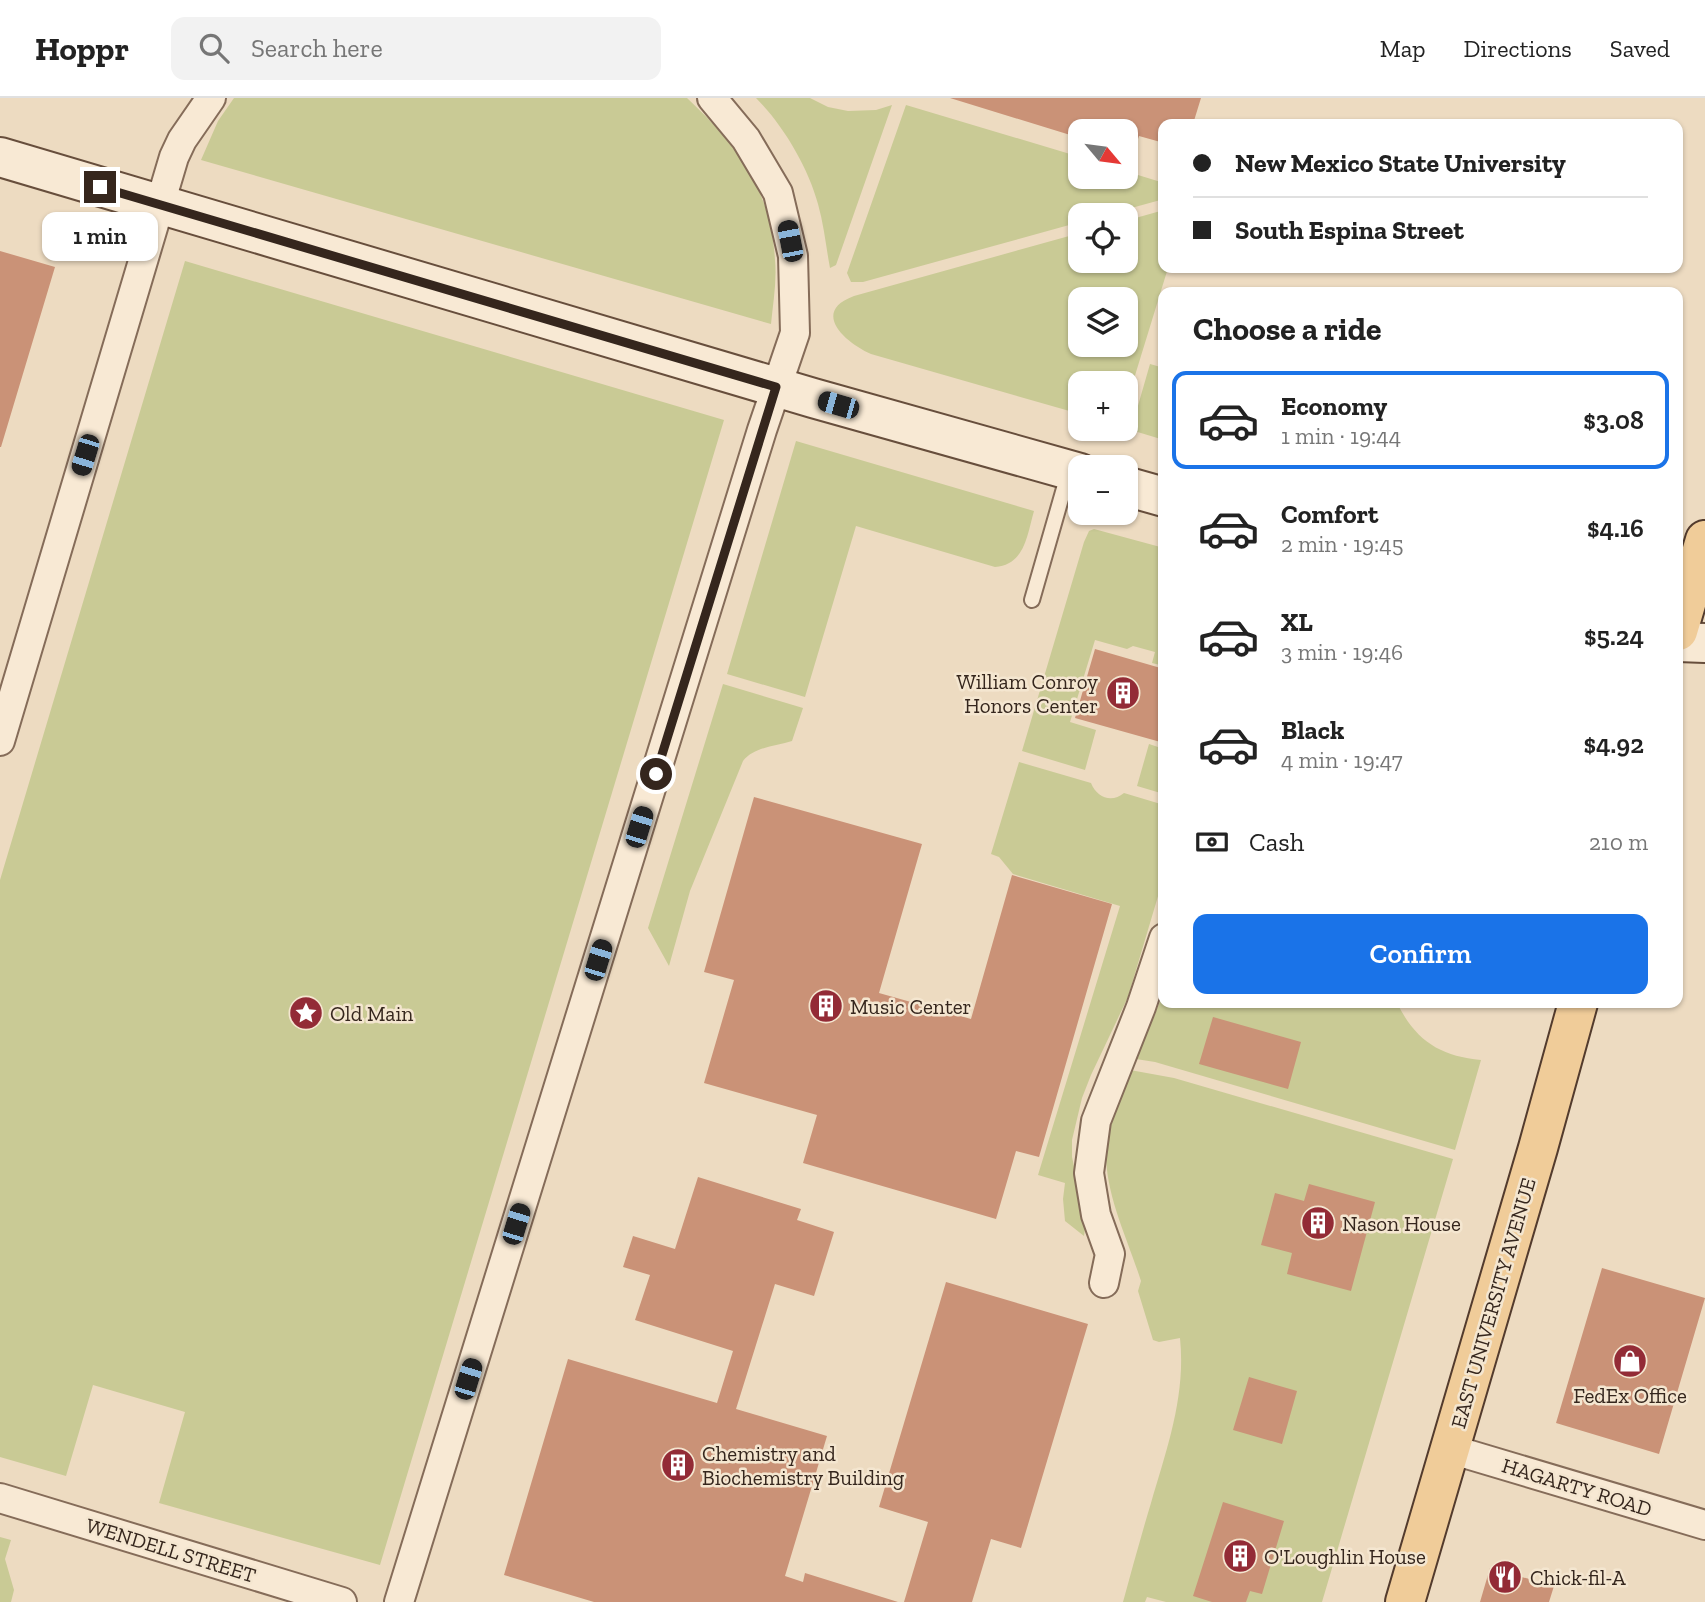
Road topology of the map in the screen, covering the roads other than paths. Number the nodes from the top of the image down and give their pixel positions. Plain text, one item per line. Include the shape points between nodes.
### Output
1 (211, 98) edge
2 (712, 98) edge
3 (0, 157) edge
4 (159, 204) junction
5 (776, 387) junction
6 (1068, 470) edge
7 (1138, 490) edge
8 (1068, 493) edge
9 (1158, 495) edge
10 (1705, 540) edge
11 (1032, 600) dead end
12 (1683, 614) edge
13 (1683, 642) edge
14 (1705, 643) edge
15 (0, 741) edge
16 (1158, 956) edge
17 (1577, 1008) edge
18 (1104, 1283) dead end
19 (1450, 1449) junction
20 (0, 1499) edge
21 (1705, 1525) edge
22 (342, 1602) edge
23 (400, 1602) edge
24 (1405, 1602) edge

1 - 4 street via 173,157
2 - 5 street via 746,139 778,193 787,225 793,256 794,333
3 - 4 street
4 - 5 street
4 - 15 street
5 - 6 street
5 - 23 street
7 - 9 street
8 - 11 lane
10 - 12 main road
13 - 14 street
16 - 18 street via 1096,1121 1089,1173 1096,1215 1110,1254
17 - 19 main road, EAST UNIVERSITY AVENUE
19 - 21 street, HAGARTY ROAD
19 - 24 main road, EAST UNIVERSITY AVENUE
20 - 22 street, WENDELL STREET

